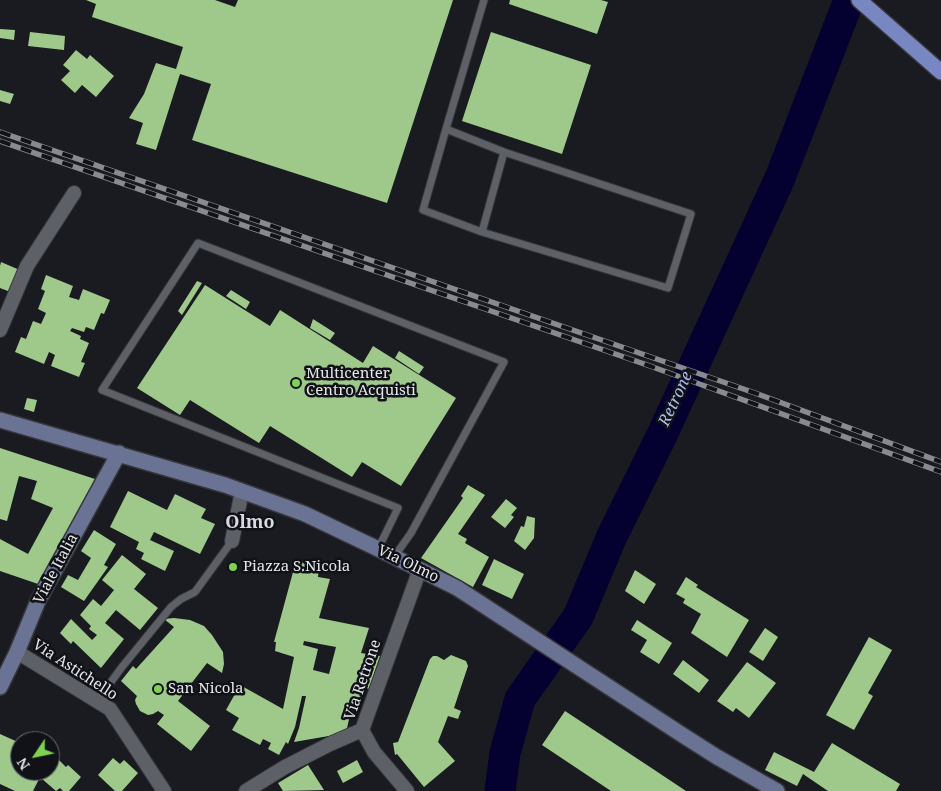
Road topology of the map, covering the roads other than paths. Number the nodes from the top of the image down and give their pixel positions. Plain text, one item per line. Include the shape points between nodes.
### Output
1 (484, 0) edge
2 (859, 0) edge
3 (941, 72) edge
4 (446, 130) junction
5 (504, 152) junction
6 (74, 193) dead end
7 (482, 232) junction
8 (0, 330) edge
9 (0, 420) edge
10 (119, 454) junction
11 (242, 491) junction
12 (232, 541) joint
13 (378, 549) junction
14 (394, 556) junction
15 (420, 569) junction
16 (17, 652) junction
17 (0, 687) edge
18 (97, 701) junction
19 (362, 730) junction
20 (164, 791) edge
21 (246, 791) edge
22 (407, 791) edge
23 (777, 791) edge

1 - 4 lane
2 - 3 main road
4 - 5 lane
4 - 7 lane via 422,210
5 - 7 lane
5 - 7 lane via 691,214 668,288
6 - 8 street via 26,266
9 - 10 main road, Via Olmo
10 - 11 main road, Via Olmo
10 - 16 main road, Viale Italia via 38,601
11 - 12 street
11 - 13 main road, Via Olmo via 305,514
12 - 18 lane via 195,592 171,607
13 - 14 main road, Via Olmo
13 - 14 lane via 398,508 102,390 198,243 504,362 411,532
14 - 15 main road, Via Olmo
15 - 19 street, Via Retrone
15 - 23 main road, Via Olmo via 457,588 716,757
16 - 17 main road, Viale Italia
16 - 18 street, Via Astichello
18 - 20 street, Via Astichello via 110,709
19 - 21 street via 285,767
19 - 22 street, Via Retrone via 374,752

